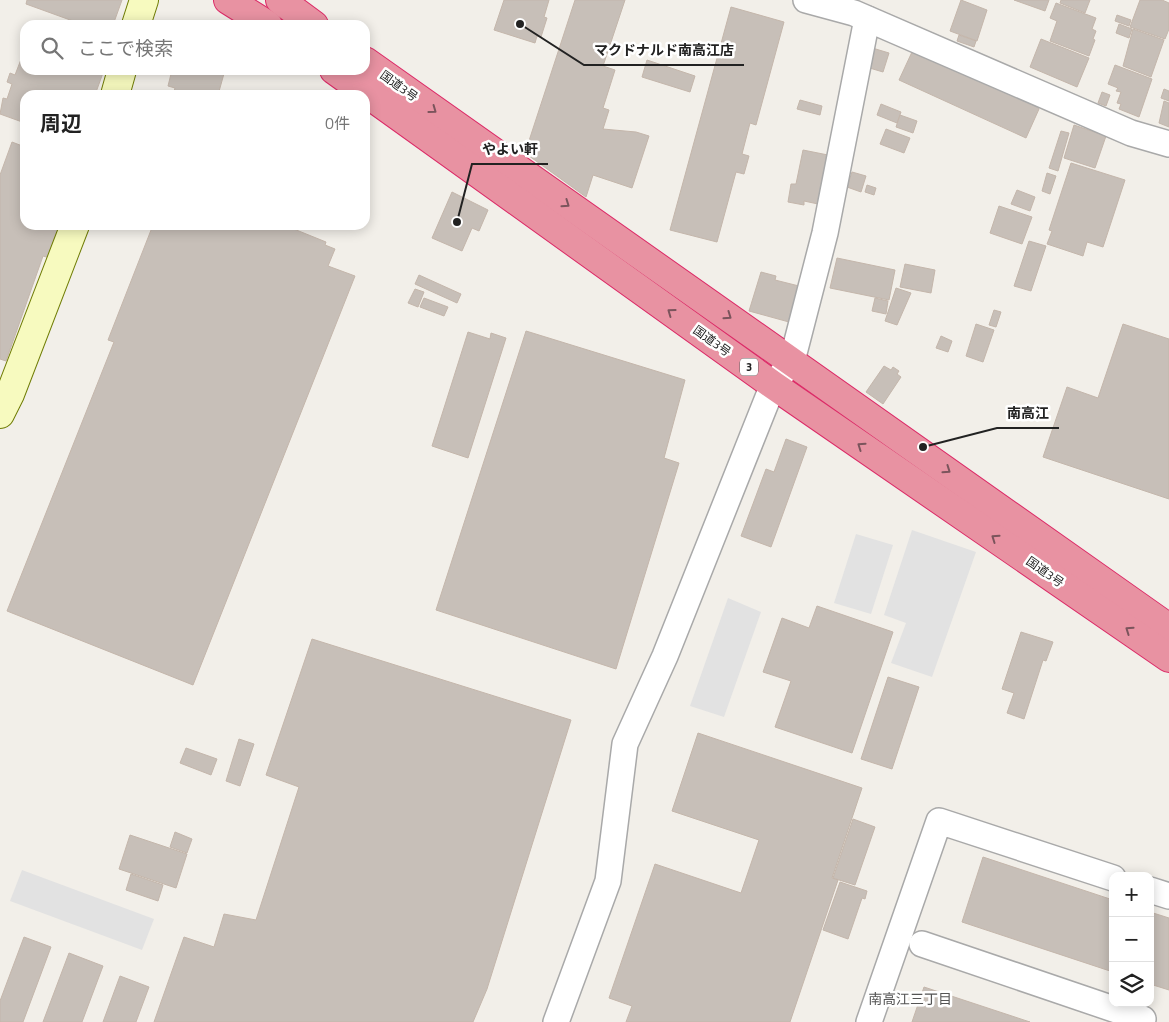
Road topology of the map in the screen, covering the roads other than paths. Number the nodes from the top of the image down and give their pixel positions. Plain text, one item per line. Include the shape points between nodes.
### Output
1 (144, 0) edge
2 (228, 0) edge
3 (280, 0) edge
4 (806, 0) edge
5 (860, 11) edge
6 (138, 20) edge
7 (260, 20) edge
8 (307, 20) edge
9 (370, 66) edge
10 (121, 75) edge
11 (341, 75) edge
12 (116, 90) edge
13 (362, 90) edge
14 (370, 96) edge
15 (1169, 144) edge
16 (73, 230) edge
17 (792, 361) junction
18 (773, 385) junction
19 (0, 414) edge
20 (1169, 628) edge
21 (1169, 658) edge
22 (1109, 877) edge
23 (1154, 891) edge
24 (1169, 896) edge
25 (922, 944) dead end
26 (1112, 1016) edge
27 (1143, 1019) dead end
28 (556, 1022) edge
29 (869, 1022) edge

1 - 6 street
2 - 7 highway
3 - 8 highway
4 - 5 street
5 - 15 street via 1131,133
5 - 17 street via 825,233
9 -> 17 highway, 国道3号 / 3
10 - 12 street
13 -> 11 highway, 国道3号 / 3
18 -> 14 highway, 国道3号 / 3
16 - 19 street
17 - 18 street
17 -> 20 highway, 国道3号 / 3
21 -> 18 highway, 国道3号 / 3
18 - 28 street via 666,656 625,744 608,882
22 - 29 street via 940,821
23 - 24 street
25 - 26 street
26 - 27 street

